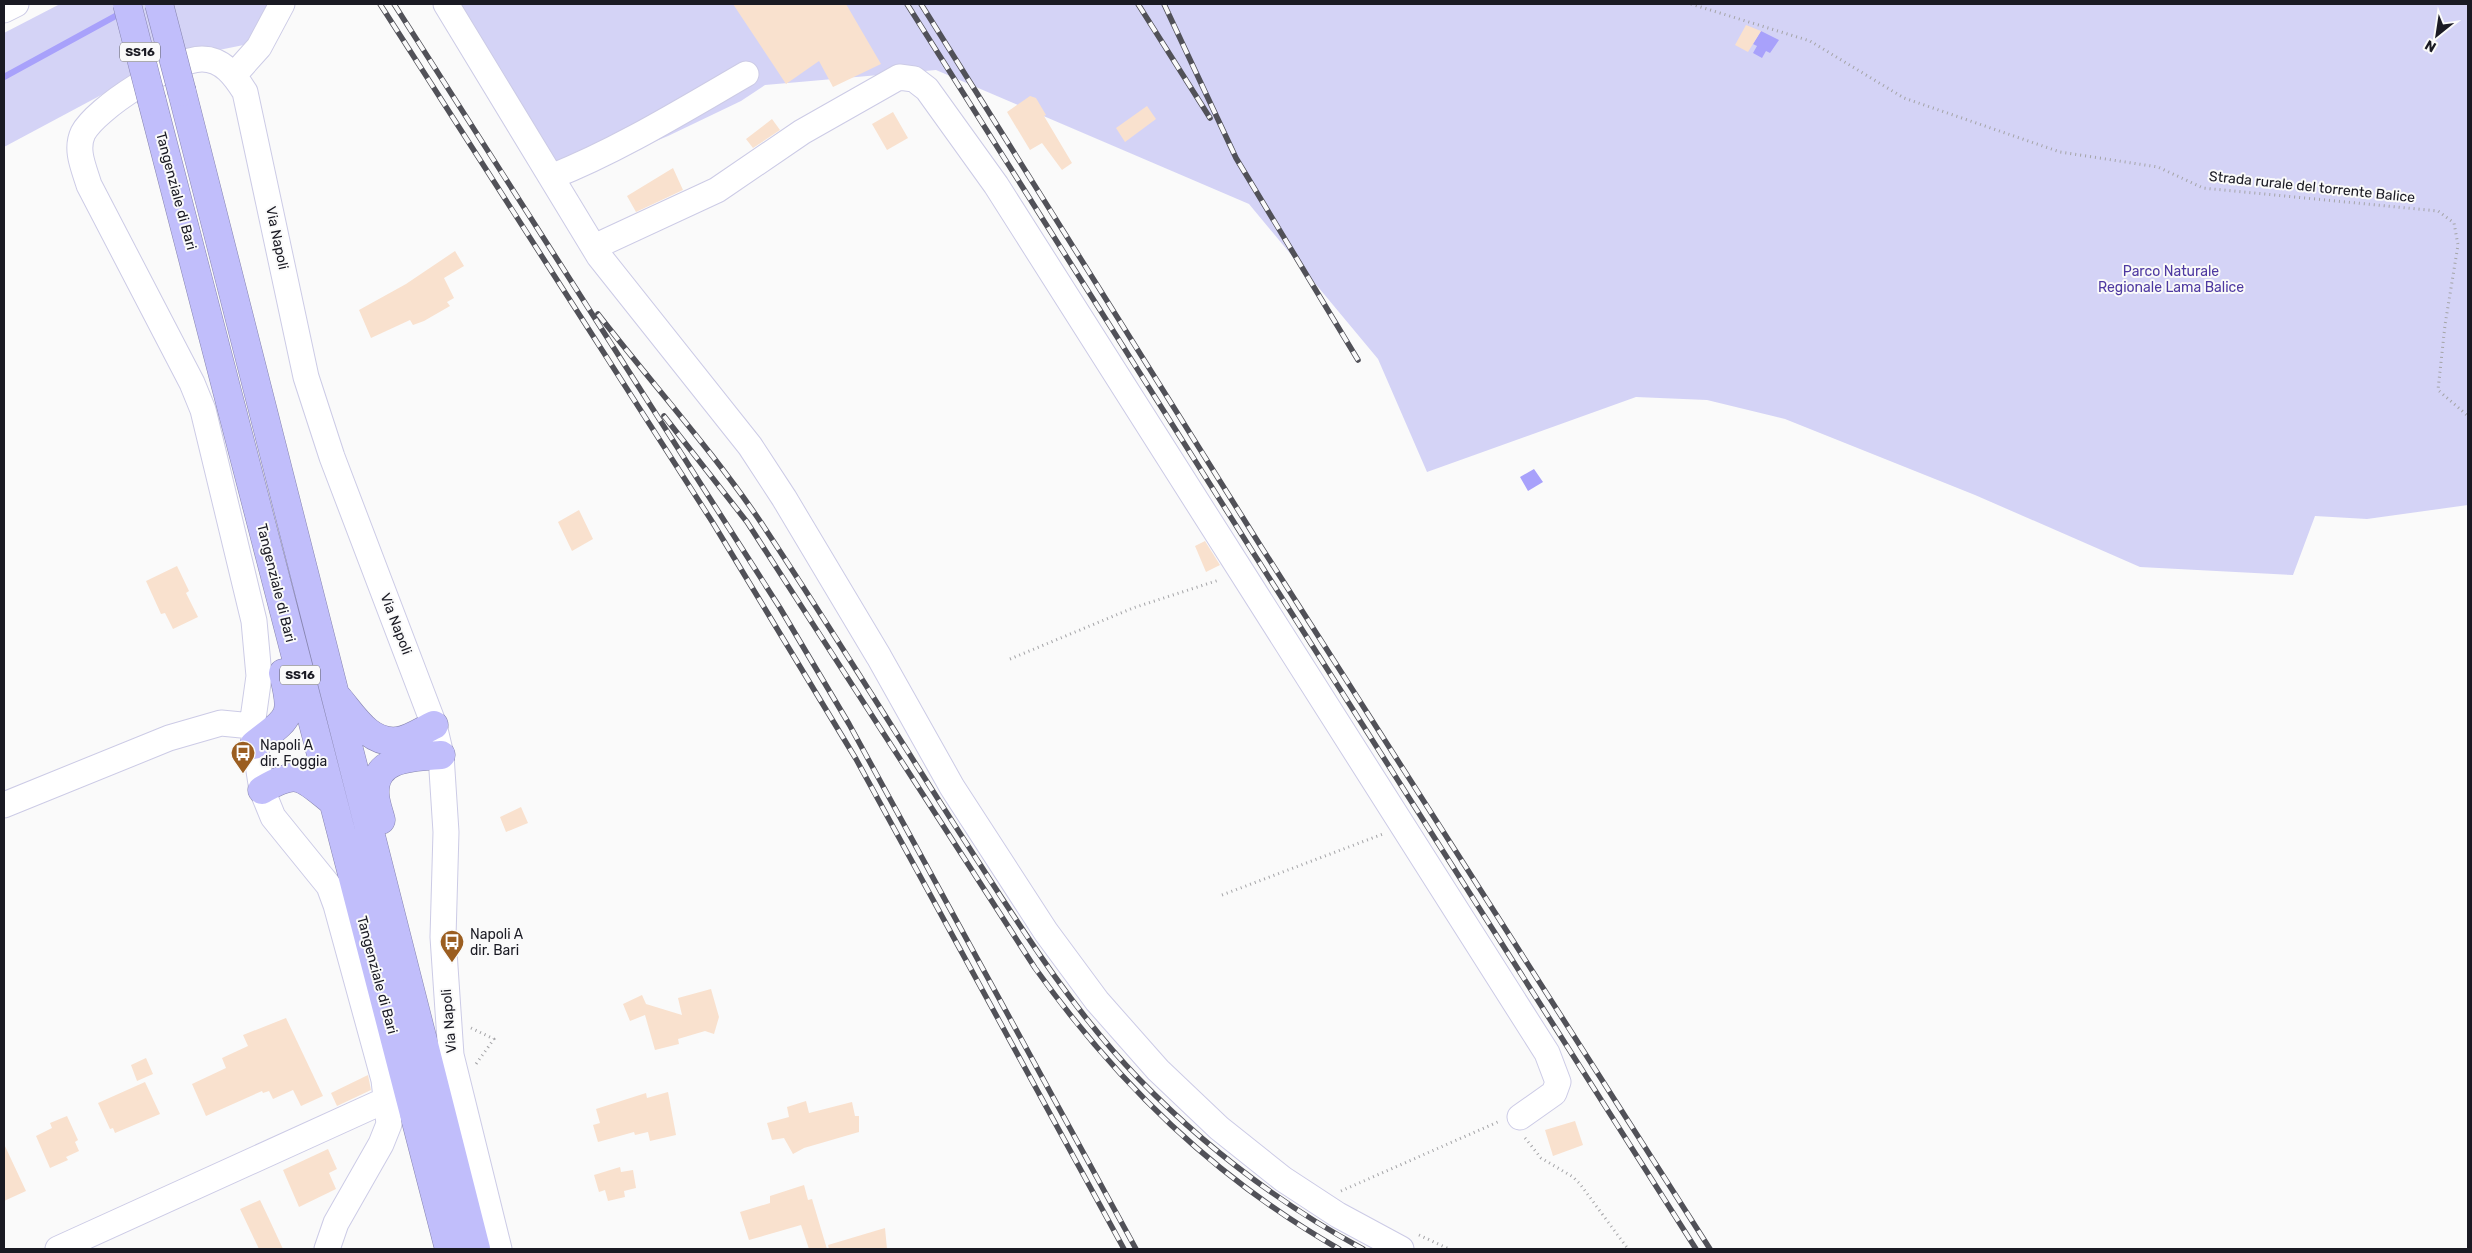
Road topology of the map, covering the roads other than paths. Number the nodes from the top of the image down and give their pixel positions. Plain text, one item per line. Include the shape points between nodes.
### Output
1 (16, 4) edge
2 (127, 4) edge
3 (159, 4) edge
4 (282, 4) edge
5 (446, 4) edge
6 (4, 10) edge
7 (746, 74) dead end
8 (234, 75) junction
9 (551, 177) junction
10 (597, 251) junction
11 (280, 597) junction
12 (334, 693) junction
13 (434, 725) junction
14 (253, 735) junction
15 (441, 755) junction
16 (262, 790) junction
17 (332, 801) junction
18 (4, 805) edge
19 (388, 908) junction
20 (388, 1099) junction
21 (1520, 1117) road end
22 (1410, 1242) edge
23 (58, 1249) edge
24 (327, 1249) edge
25 (449, 1249) edge
26 (476, 1249) edge
27 (499, 1249) edge

1 - 6 street
2 - 11 highway, Tangenziale di Bari / SS16, bridge
3 - 12 highway, Tangenziale di Bari / SS16, bridge
4 - 8 street via 259,47
5 - 9 street
7 - 9 street via 584,164
8 - 13 street, Via Napoli via 245,92 254,128 306,377 332,457
8 - 14 street, Via Napoli via 221,64 201,59 165,70 95,116 83,134 79,155 89,185 203,410 254,621 260,676
9 - 10 street
10 - 21 street via 717,190 802,132 899,77 914,79 927,90 996,185 1547,1053 1558,1082 1554,1093
10 - 22 street via 764,468 879,657 952,787 1046,932 1097,1001 1158,1070 1219,1128 1283,1179 1330,1210
11 - 14 highway via 271,627 290,702 281,723
11 - 17 highway, Tangenziale di Bari / SS16
12 - 13 highway via 361,727 379,739 398,741
12 - 19 highway, Tangenziale di Bari / SS16
13 - 15 street, Via Napoli
14 - 16 street, Via Napoli
14 - 18 street via 222,723 169,738
15 - 19 highway via 403,758 388,764 378,779 375,793 392,867
15 - 27 street, Via Napoli via 446,832 443,937 451,1055
16 - 17 highway via 282,778 296,777 307,781
16 - 20 street, Via Napoli via 274,817 328,886 336,905
17 - 25 highway, Tangenziale di Bari / SS16
19 - 26 highway, Tangenziale di Bari / SS16
20 - 23 street
20 - 24 street, Via Napoli via 389,1124 381,1144 336,1223

